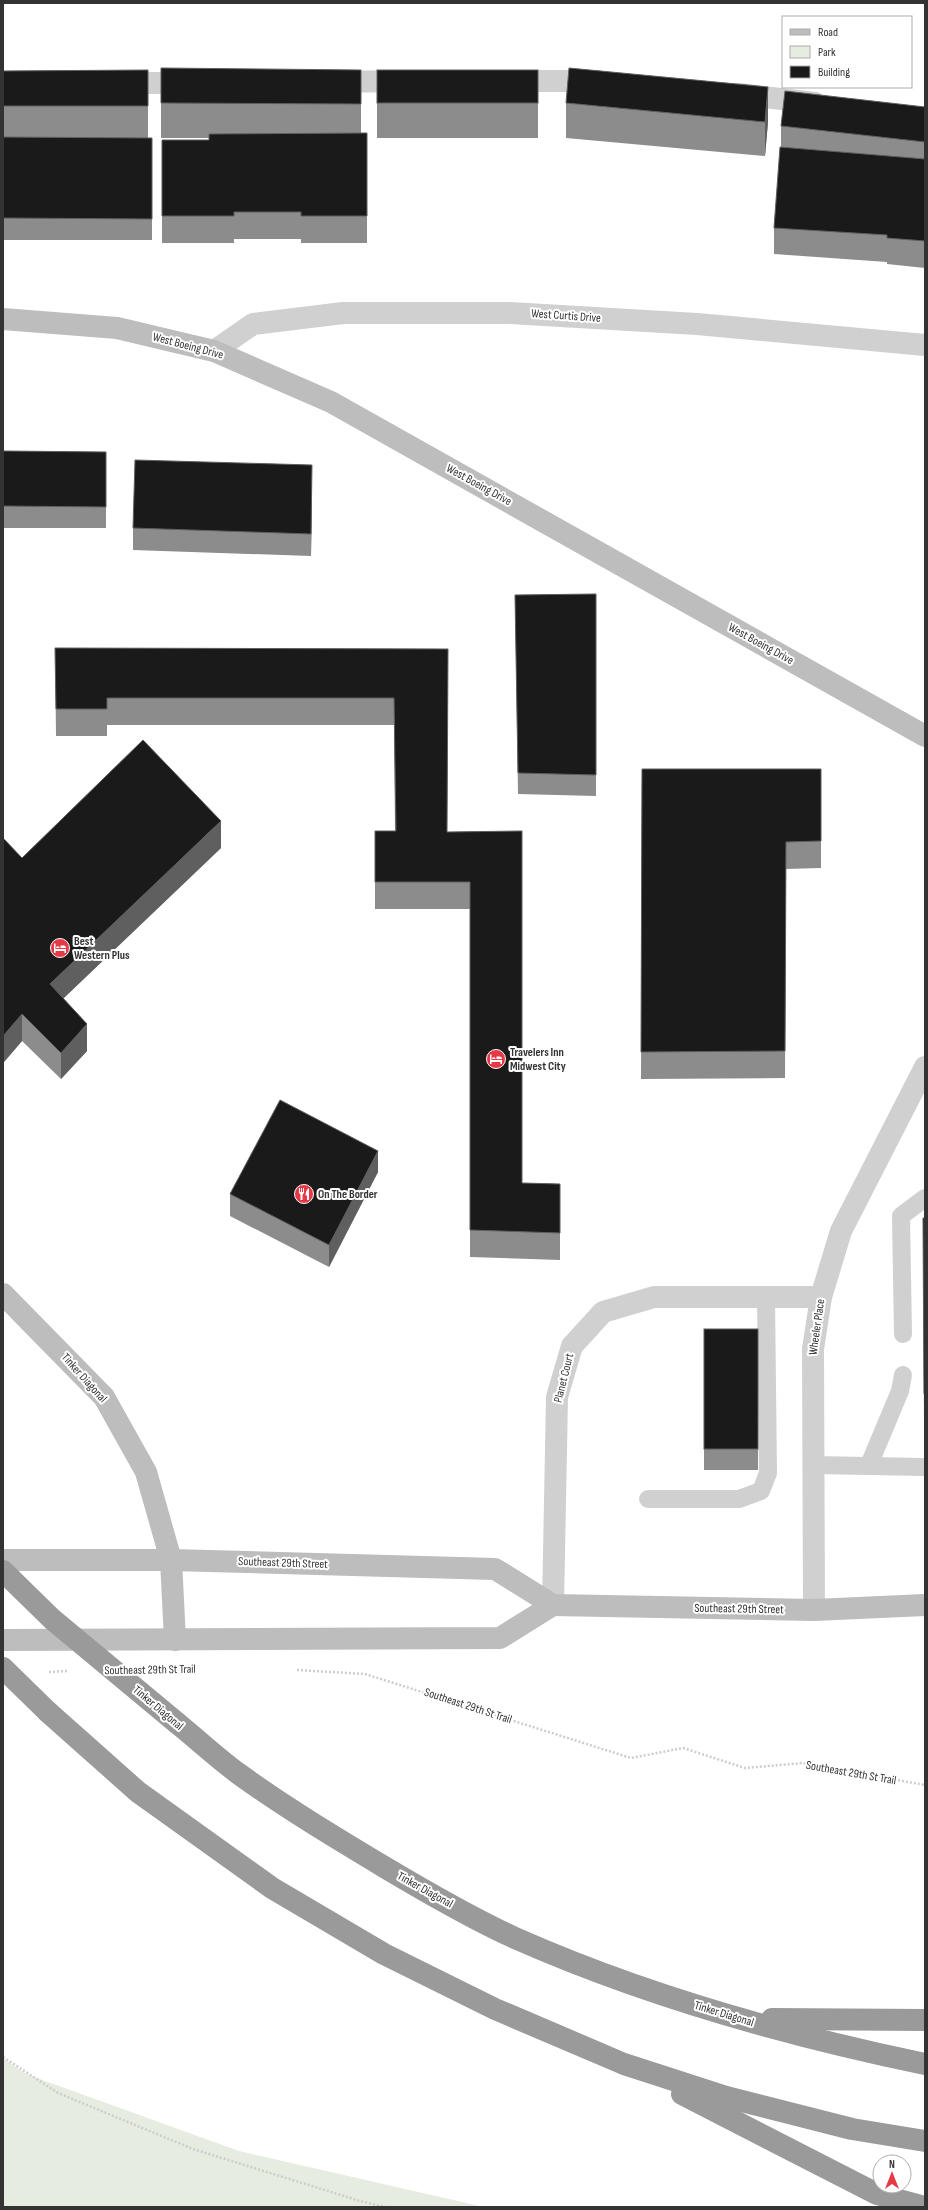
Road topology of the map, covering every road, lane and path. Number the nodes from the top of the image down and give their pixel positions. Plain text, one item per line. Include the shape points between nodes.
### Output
1 (423, 81) edge
2 (486, 81) edge
3 (615, 81) edge
4 (209, 82) edge
5 (312, 82) edge
6 (98, 83) edge
7 (716, 91) edge
8 (832, 105) edge
9 (3, 319) edge
10 (925, 345) edge
11 (214, 351) junction
12 (925, 736) edge
13 (925, 1067) edge
14 (925, 1198) edge
15 (3, 1294) edge
16 (766, 1296) junction
17 (821, 1296) junction
18 (903, 1334) dead end
19 (903, 1375) dead end
20 (812, 1465) junction
21 (869, 1465) junction
22 (925, 1466) edge
23 (648, 1499) dead end
24 (3, 1560) edge
25 (171, 1560) junction
26 (3, 1571) edge
27 (553, 1605) junction
28 (925, 1605) edge
29 (814, 1610) junction
30 (3, 1640) edge
31 (175, 1640) junction
32 (3, 1668) edge
33 (289, 1669) dead end
34 (75, 1671) dead end
35 (43, 1672) dead end
36 (925, 1785) edge
37 (739, 2019) junction
38 (925, 2020) edge
39 (3, 2057) edge
40 (624, 2064) junction
41 (925, 2064) edge
42 (925, 2140) edge
43 (925, 2206) edge
44 (386, 2207) edge

1 - 5 street
2 - 3 street
4 - 6 street
7 - 8 street
9 - 11 main road, West Boeing Drive via 117,328
10 - 11 street, West Curtis Drive via 697,324 510,313 343,313 253,324
11 - 12 main road, West Boeing Drive via 331,402
13 - 17 street, Wheeler Place via 841,1231
14 - 18 lane via 900,1216
15 - 25 main road, Tinker Diagonal via 104,1397 146,1472
16 - 17 street, Planet Court
16 - 23 lane via 768,1473 760,1491 739,1499
16 - 27 street, Planet Court via 654,1296 603,1312 572,1346 557,1397
17 - 20 street, Wheeler Place via 813,1349
19 - 21 lane via 900,1391
20 - 21 lane
20 - 29 street, Wheeler Place
21 - 22 lane
24 - 25 main road, Southeast 29th Street
25 - 27 main road, Southeast 29th Street via 495,1569
25 - 31 main road, Tinker Diagonal
26 - 37 highway, Tinker Diagonal, bridge via 52,1619 177,1723 238,1773 308,1821 423,1890 514,1937 613,1978
27 - 29 main road, Southeast 29th Street
27 - 31 main road via 500,1638
28 - 29 main road, Southeast 29th Street
30 - 31 main road
32 - 40 highway, bridge via 138,1792 272,1888 384,1954 495,2009
33 - 36 path, Southeast 29th St Trail via 365,1674 631,1758 683,1748 745,1768 803,1763
34 - 35 path
37 - 38 highway
37 - 41 highway, Tinker Diagonal via 866,2052
39 - 44 path via 58,2093 193,2149
40 - 42 highway via 726,2097 845,2127
40 - 43 highway via 877,2194

